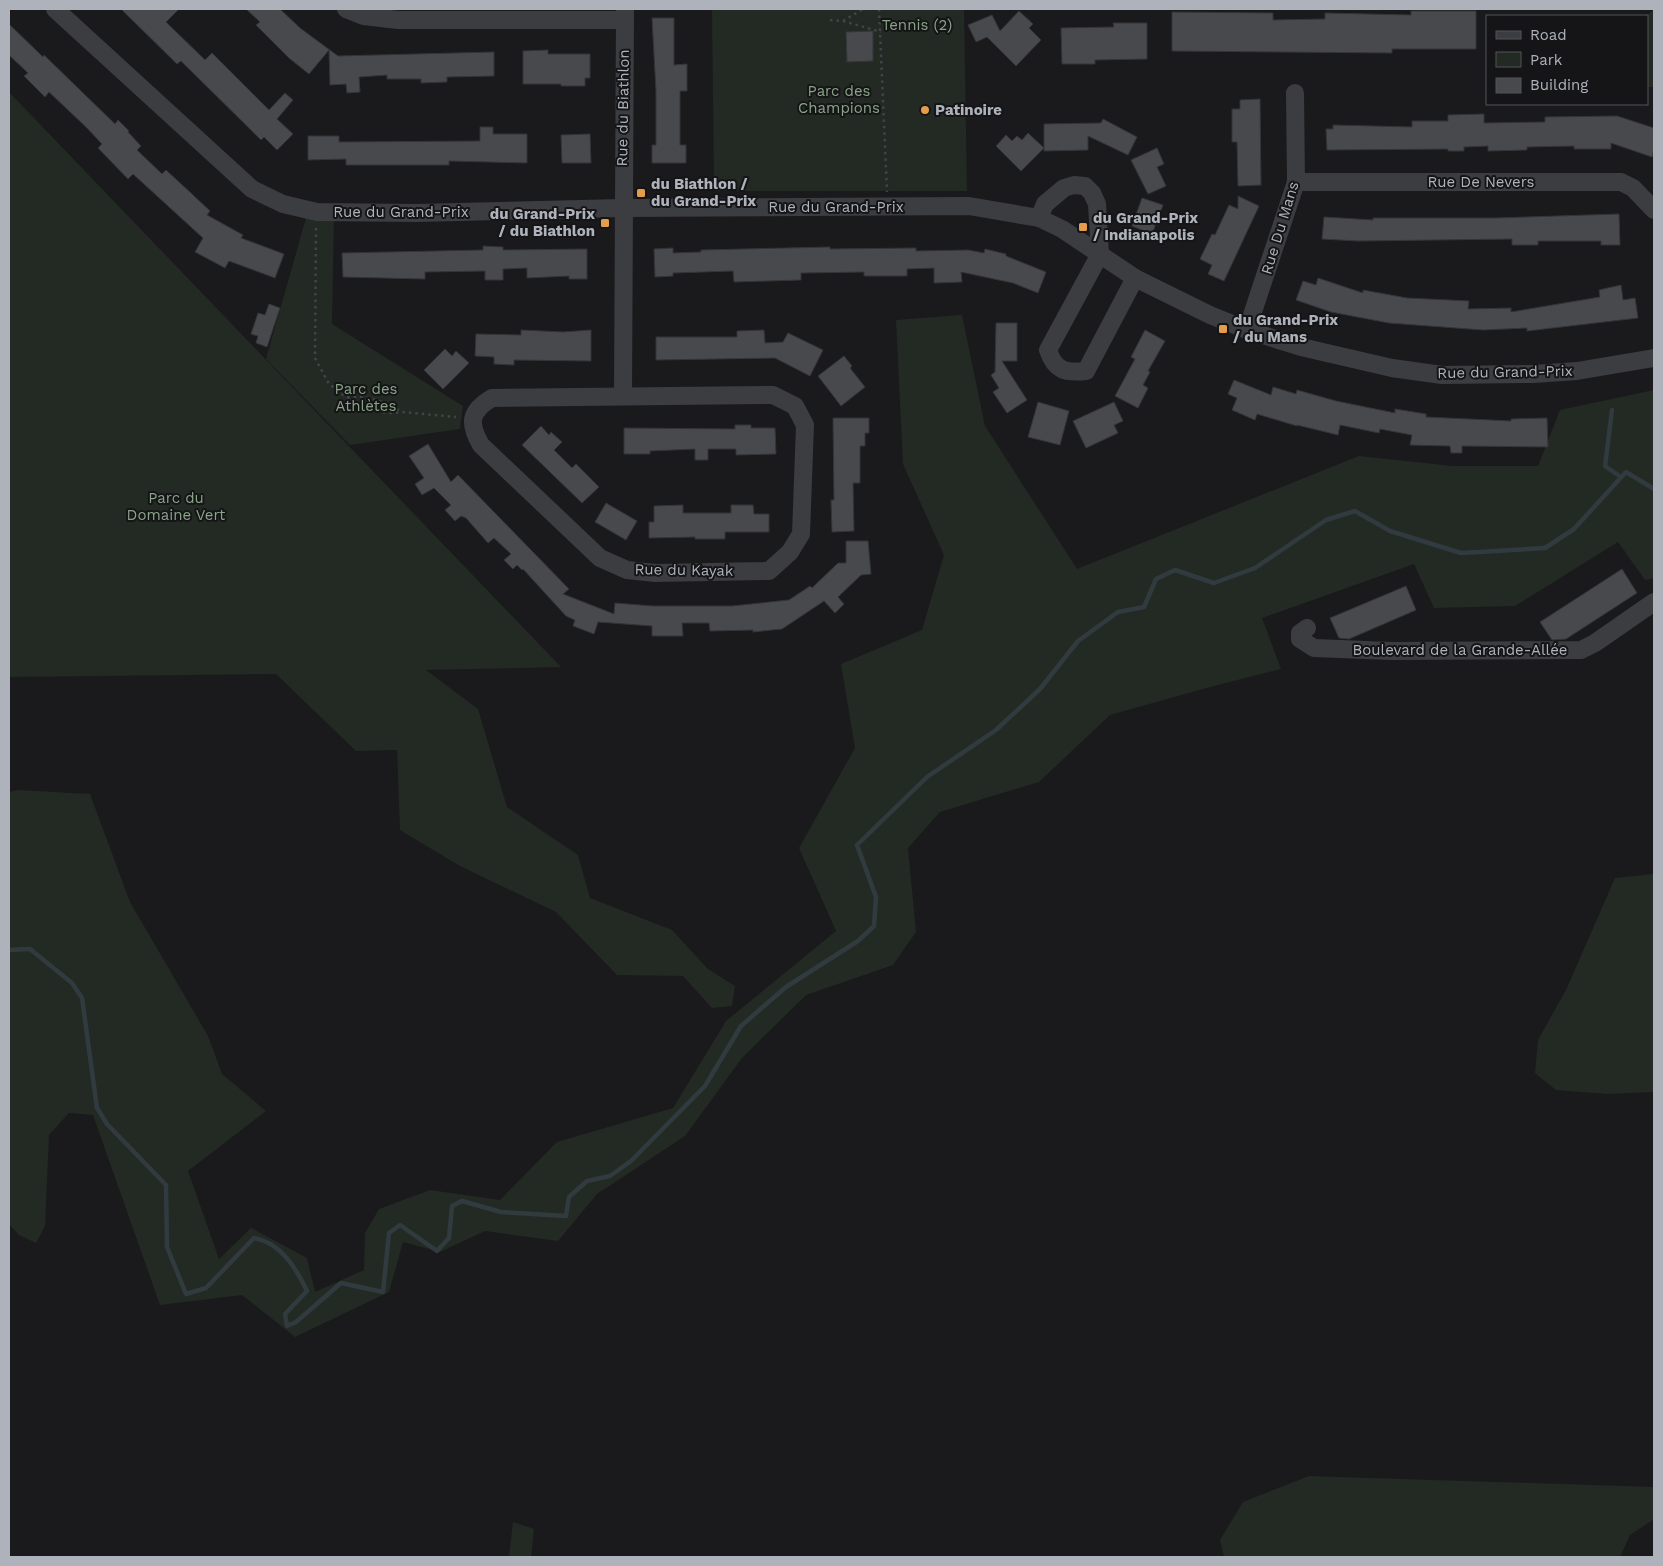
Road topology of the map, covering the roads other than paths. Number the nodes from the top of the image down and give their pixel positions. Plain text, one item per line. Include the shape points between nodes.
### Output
1 (55, 9) edge
2 (346, 9) edge
3 (567, 14) edge
4 (625, 14) edge
5 (1295, 93) dead end
6 (1296, 182) junction
7 (622, 208) junction
8 (1654, 210) edge
9 (1038, 218) junction
10 (1100, 254) junction
11 (1135, 278) junction
12 (1247, 330) junction
13 (1654, 358) edge
14 (623, 396) junction
15 (1654, 602) edge
16 (1307, 628) dead end

1 - 7 street, Rue du Grand-Prix via 252,189 283,204 317,212
2 - 3 street via 364,16 398,20
3 - 4 street
4 - 7 street, Rue du Biathlon
5 - 6 street, Rue Du Mans
6 - 8 street, Rue De Nevers via 1621,182 1633,188
6 - 12 street, Rue Du Mans
7 - 9 street, Rue du Grand-Prix via 969,206
7 - 14 street
9 - 10 street, Rue du Grand-Prix via 1062,229
9 - 10 street via 1045,204 1064,188 1074,184 1085,186 1098,204
10 - 11 street, Rue du Grand-Prix
10 - 11 street via 1048,350 1052,363 1068,372 1086,371
11 - 12 street, Rue du Grand-Prix
12 - 13 street, Rue du Grand-Prix via 1310,350 1442,375 1576,371
14 - 14 street, Rue du Kayak via 773,395 795,406 806,425 801,534 790,552 769,571 655,573 627,570 600,558 481,444 473,432 473,418 480,405 492,398
15 - 16 street, Boulevard de la Grande-Allée via 1581,650 1314,648 1300,638 1300,632

